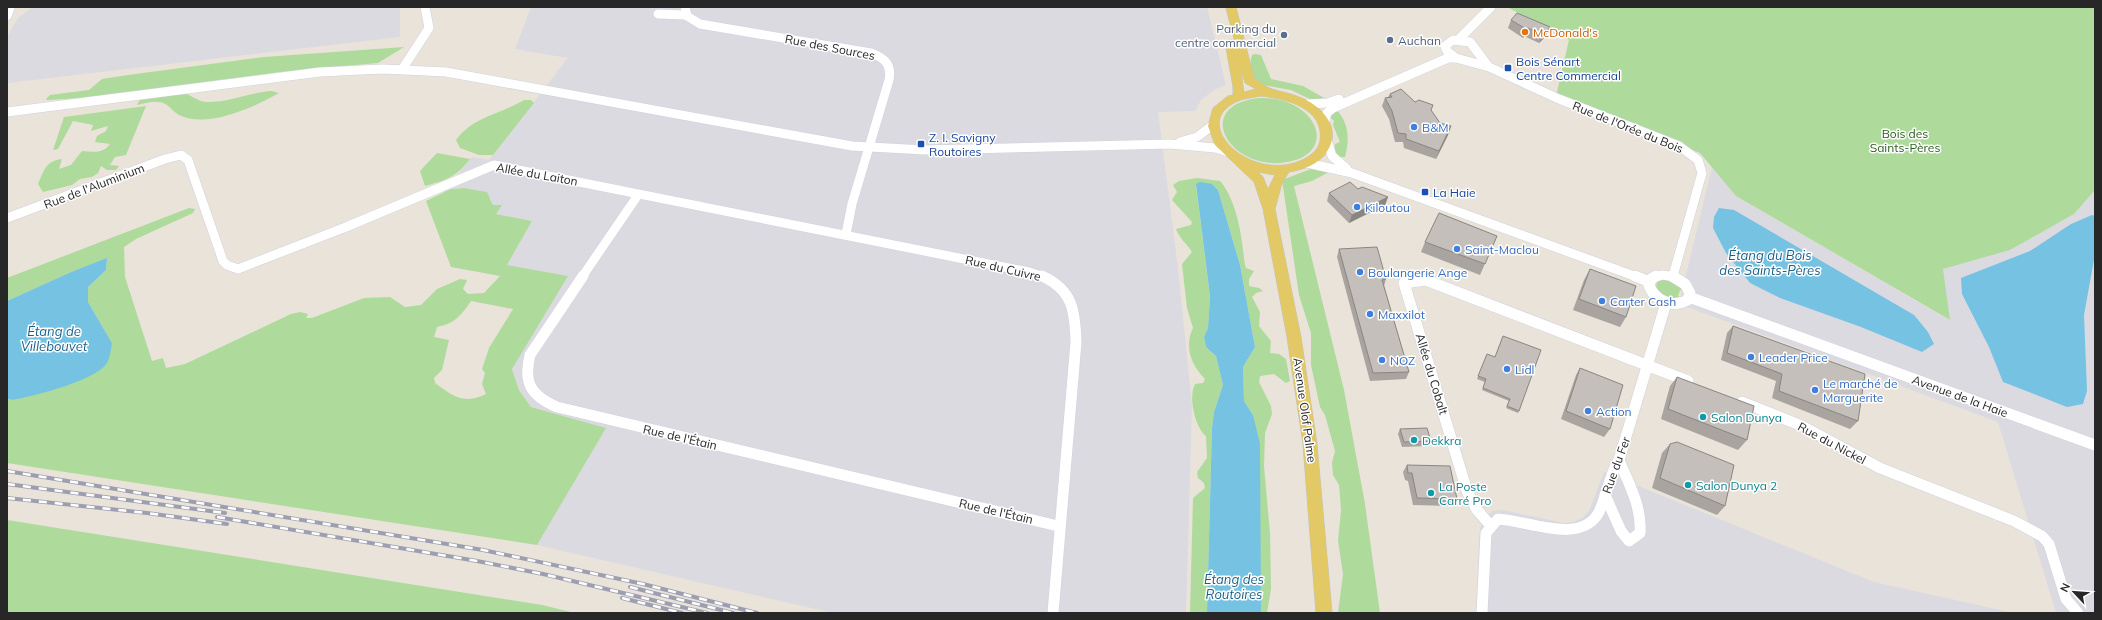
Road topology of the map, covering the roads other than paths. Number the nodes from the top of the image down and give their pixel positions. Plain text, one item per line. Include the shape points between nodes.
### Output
1 (425, 7) edge
2 (1222, 7) edge
3 (1231, 7) edge
4 (1491, 7) edge
5 (685, 11) edge
6 (658, 14) dead end
7 (1459, 39) junction
8 (1445, 49) junction
9 (1477, 52) junction
10 (1454, 58) junction
11 (1468, 59) junction
12 (1488, 66) junction
13 (403, 68) junction
14 (1268, 92) junction
15 (1238, 96) junction
16 (1307, 104) junction
17 (7, 112) edge
18 (1324, 124) junction
19 (1213, 125) junction
20 (1326, 138) junction
21 (1170, 144) junction
22 (870, 148) junction
23 (1225, 151) junction
24 (1241, 162) junction
25 (1307, 163) junction
26 (1285, 169) junction
27 (1352, 173) junction
28 (638, 195) junction
29 (1269, 209) junction
30 (7, 218) edge
31 (846, 234) junction
32 (223, 261) joint
33 (1673, 276) junction
34 (1650, 282) junction
35 (1689, 297) junction
36 (1666, 303) junction
37 (1649, 366) junction
38 (1698, 385) edge
39 (1735, 400) edge
40 (2095, 444) edge
41 (1619, 460) junction
42 (1604, 495) junction
43 (1490, 525) junction
44 (1058, 526) junction
45 (1053, 613) edge
46 (1324, 613) edge
47 (1482, 613) edge
48 (2078, 613) edge

1 - 13 street via 429,28
2 - 15 main road via 1238,76
3 - 14 main road via 1249,80
4 - 7 street
5 - 6 street
5 - 22 street, Rue des Sources via 690,19 700,24 871,53 884,59 891,72
7 - 8 street via 1449,41
7 - 9 street via 1470,42
8 - 10 street
8 - 16 street via 1435,58 1328,103
9 - 11 street via 1474,57
9 - 12 street
10 - 11 street
10 - 18 street via 1448,58 1333,108 1327,112
11 - 12 street, Rue de l'Orée du Bois
12 - 33 street, Rue de l'Orée du Bois via 1550,95 1679,146 1695,156 1700,162 1702,173
13 - 17 street via 320,72
13 - 22 street via 446,72 814,140
14 - 15 main road
14 - 16 main road via 1285,95
15 - 19 main road via 1220,108
16 - 18 main road
18 - 20 main road
19 - 21 street via 1189,140
19 - 23 main road via 1216,139
20 - 25 main road via 1321,152
20 - 27 street via 1333,158
21 - 22 street via 925,150
21 - 23 street
22 - 31 street, Rue des Sources via 852,204
23 - 24 main road
24 - 26 main road via 1262,169
24 - 29 main road, Avenue Olof Palme via 1259,180
25 - 26 main road
25 - 27 street
26 - 29 main road, Avenue Olof Palme via 1276,182
27 - 34 street
28 - 31 street, Allée du Laiton
28 - 32 street, Allée du Laiton via 487,166 248,266 238,269
28 - 44 street, Rue de l'Étain via 530,355 526,376 532,391 539,399 557,407
29 - 46 main road, Avenue Olof Palme via 1303,390
30 - 32 street, Rue de l'Aluminium via 181,155 188,160
31 - 44 street, Rue du Cuivre via 1029,272 1052,280 1064,291 1073,310 1076,341
33 - 34 street via 1658,275
33 - 35 street via 1686,285
34 - 36 street via 1653,293
35 - 36 street via 1681,304
35 - 40 street, Avenue de la Haie
36 - 37 street, Rue du Fer
37 - 38 street
37 - 41 street, Rue du Fer
37 - 43 street, Allée du Cobalt via 1426,280 1404,283 1467,491 1477,510
39 - 48 street, Rue du Nickel via 1802,426 1880,468 2014,521 2042,536 2049,544 2066,599
41 - 42 street, Rue du Fer via 1613,468 1609,488
41 - 42 street via 1641,519 1640,533 1635,538 1629,541 1621,531
42 - 43 street, Rue du Fer via 1595,519 1579,529 1570,531 1509,517 1498,519
43 - 47 street via 1484,544
44 - 45 street, Rue du Cuivre

